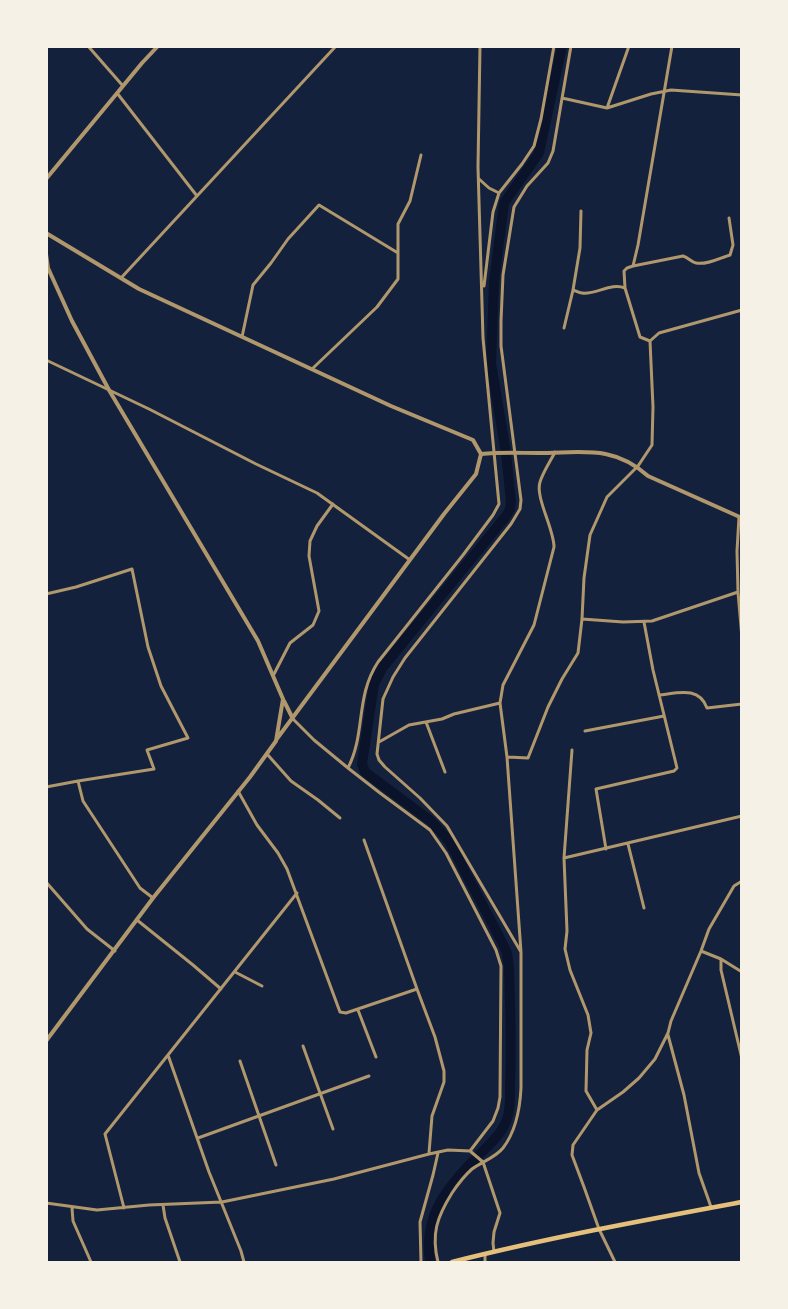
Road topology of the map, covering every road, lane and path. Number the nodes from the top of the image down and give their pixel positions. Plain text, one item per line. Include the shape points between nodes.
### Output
1 (88, 46) edge
2 (158, 46) edge
3 (336, 46) edge
4 (480, 46) edge
5 (554, 46) edge
6 (571, 46) edge
7 (629, 46) edge
8 (672, 46) edge
9 (123, 86) junction
10 (665, 91) junction
11 (117, 93) junction
12 (741, 95) edge
13 (562, 98) junction
14 (607, 108) junction
15 (421, 155) dead end
16 (46, 179) edge
17 (479, 179) junction
18 (499, 193) junction
19 (197, 196) junction
20 (581, 211) dead end
21 (729, 218) dead end
22 (46, 233) edge
23 (398, 253) junction
24 (46, 254) edge
25 (633, 266) junction
26 (121, 278) junction
27 (625, 288) junction
28 (573, 290) junction
29 (482, 300) junction
30 (741, 310) edge
31 (564, 328) dead end
32 (242, 337) junction
33 (650, 341) junction
34 (46, 360) edge
35 (312, 369) junction
36 (109, 390) junction
37 (495, 452) junction
38 (555, 452) junction
39 (515, 453) junction
40 (482, 454) junction
41 (638, 466) junction
42 (333, 504) junction
43 (740, 518) edge
44 (410, 560) junction
45 (738, 592) junction
46 (46, 594) edge
47 (582, 619) junction
48 (644, 622) junction
49 (741, 638) edge
50 (273, 676) junction
51 (659, 695) junction
52 (283, 699) junction
53 (500, 703) junction
54 (741, 704) edge
55 (664, 716) junction
56 (293, 719) junction
57 (426, 722) junction
58 (585, 731) dead end
59 (276, 741) junction
60 (378, 742) junction
61 (572, 750) dead end
62 (267, 754) junction
63 (507, 757) junction
64 (348, 768) junction
65 (445, 771) dead end
66 (78, 781) junction
67 (46, 788) edge
68 (238, 791) junction
69 (741, 816) edge
70 (340, 818) dead end
71 (364, 840) dead end
72 (628, 843) junction
73 (606, 849) junction
74 (564, 858) junction
75 (741, 881) edge
76 (46, 882) edge
77 (297, 893) junction
78 (153, 898) junction
79 (644, 908) dead end
80 (137, 920) junction
81 (115, 951) junction
82 (701, 951) junction
83 (521, 952) junction
84 (721, 959) junction
85 (235, 972) junction
86 (741, 972) edge
87 (262, 986) dead end
88 (221, 989) junction
89 (417, 989) junction
90 (358, 1010) junction
91 (668, 1033) junction
92 (46, 1041) edge
93 (303, 1046) dead end
94 (168, 1055) junction
95 (376, 1058) dead end
96 (741, 1059) edge
97 (240, 1061) dead end
98 (369, 1076) dead end
99 (320, 1094) junction
100 (597, 1110) junction
101 (260, 1116) junction
102 (333, 1129) dead end
103 (198, 1138) junction
104 (471, 1152) junction
105 (438, 1153) junction
106 (429, 1154) junction
107 (482, 1161) junction
108 (276, 1165) dead end
109 (222, 1202) junction
110 (741, 1202) edge
111 (46, 1203) edge
112 (163, 1205) junction
113 (711, 1207) junction
114 (72, 1208) junction
115 (124, 1208) junction
116 (599, 1229) junction
117 (494, 1252) junction
118 (485, 1254) junction
119 (91, 1263) edge
120 (180, 1263) edge
121 (244, 1263) edge
122 (421, 1263) edge
123 (438, 1263) edge
124 (452, 1263) edge
125 (485, 1263) edge
126 (615, 1263) edge

1 - 9 street
2 - 9 street
3 - 19 street
4 - 17 street
5 - 18 street via 534,146
6 - 13 street
7 - 14 street
8 - 10 street
9 - 11 street
10 - 12 street
10 - 14 street
10 - 25 street
11 - 16 street
11 - 19 street
13 - 14 street
13 - 39 street via 548,164 514,207 503,275 501,346
15 - 23 street via 410,201 398,224
17 - 18 street
17 - 29 street
18 - 29 street
19 - 26 street
20 - 28 street
21 - 25 street via 733,245 730,255 699,263 683,256
22 - 26 street
23 - 32 street via 319,205 253,285
23 - 35 street via 398,279 376,307
24 - 36 street via 48,268 72,321
25 - 27 street via 624,271
26 - 32 street
27 - 28 street via 611,287 584,294
27 - 33 street via 640,338
28 - 31 street
29 - 37 street
30 - 33 street via 659,333
32 - 35 street
33 - 41 street via 652,445
34 - 36 street
35 - 40 street via 473,440
36 - 42 street
36 - 50 street via 258,641
37 - 39 street
37 - 40 street
37 - 64 street via 500,500 497,509 371,672 356,749
38 - 39 street
38 - 41 street via 602,452
38 - 53 street via 539,484 554,547 534,625 503,685
39 - 60 street via 520,509 405,658 383,699
40 - 44 street via 476,474
41 - 43 street via 648,476
41 - 47 street via 607,497 590,535
42 - 44 street
42 - 50 street via 310,541 319,612 313,626 290,643
43 - 45 street via 736,551
44 - 56 street
45 - 48 street
45 - 49 street
46 - 66 street via 132,569 148,647 161,686 188,738 147,750 154,769
47 - 48 street
47 - 63 street via 578,653 548,707 528,758
48 - 51 street
50 - 52 street
51 - 54 street via 693,693 702,698 707,708
51 - 55 street
52 - 56 street
52 - 59 street
53 - 57 street
53 - 63 street
55 - 58 street
55 - 73 street via 675,770 596,789
56 - 59 street
56 - 64 street
57 - 60 street via 409,725
57 - 65 street
59 - 62 street
60 - 83 street via 379,760 447,826
61 - 74 street
62 - 68 street
62 - 70 street via 291,781
63 - 83 street
64 - 104 street via 434,834 500,960 500,1097 496,1115
66 - 67 street
66 - 78 street via 83,801 140,888
68 - 77 street via 287,869
68 - 78 street
69 - 72 street
71 - 89 street
72 - 73 street
72 - 79 street
73 - 74 street
74 - 100 street via 564,949 588,1015 591,1033 586,1091
75 - 82 street via 708,929
76 - 81 street via 87,929
77 - 85 street
77 - 90 street via 339,1010 344,1014
78 - 80 street
80 - 81 street
80 - 88 street
81 - 92 street
82 - 84 street
82 - 91 street
83 - 107 street via 520,1107 502,1150
84 - 86 street
84 - 96 street
85 - 87 street
85 - 88 street
88 - 94 street
89 - 90 street
89 - 106 street via 444,1071 432,1116
90 - 95 street
91 - 100 street via 655,1059 639,1078
91 - 113 street via 699,1173
93 - 99 street
94 - 103 street
94 - 115 street via 105,1134
97 - 101 street
98 - 99 street
99 - 101 street
99 - 102 street
100 - 116 street via 573,1145 572,1155
101 - 103 street
101 - 108 street
103 - 109 street
104 - 105 street
104 - 107 street
105 - 106 street
105 - 122 street via 420,1222
106 - 109 street
107 - 117 street via 500,1213 494,1232
107 - 123 street via 460,1180 438,1218 434,1244
109 - 112 street
109 - 121 street
110 - 113 main road
111 - 114 street
112 - 115 street
112 - 120 street
113 - 116 main road
114 - 115 street
114 - 119 street via 73,1221
116 - 117 main road
116 - 126 street
117 - 118 main road
118 - 124 main road
118 - 125 street

